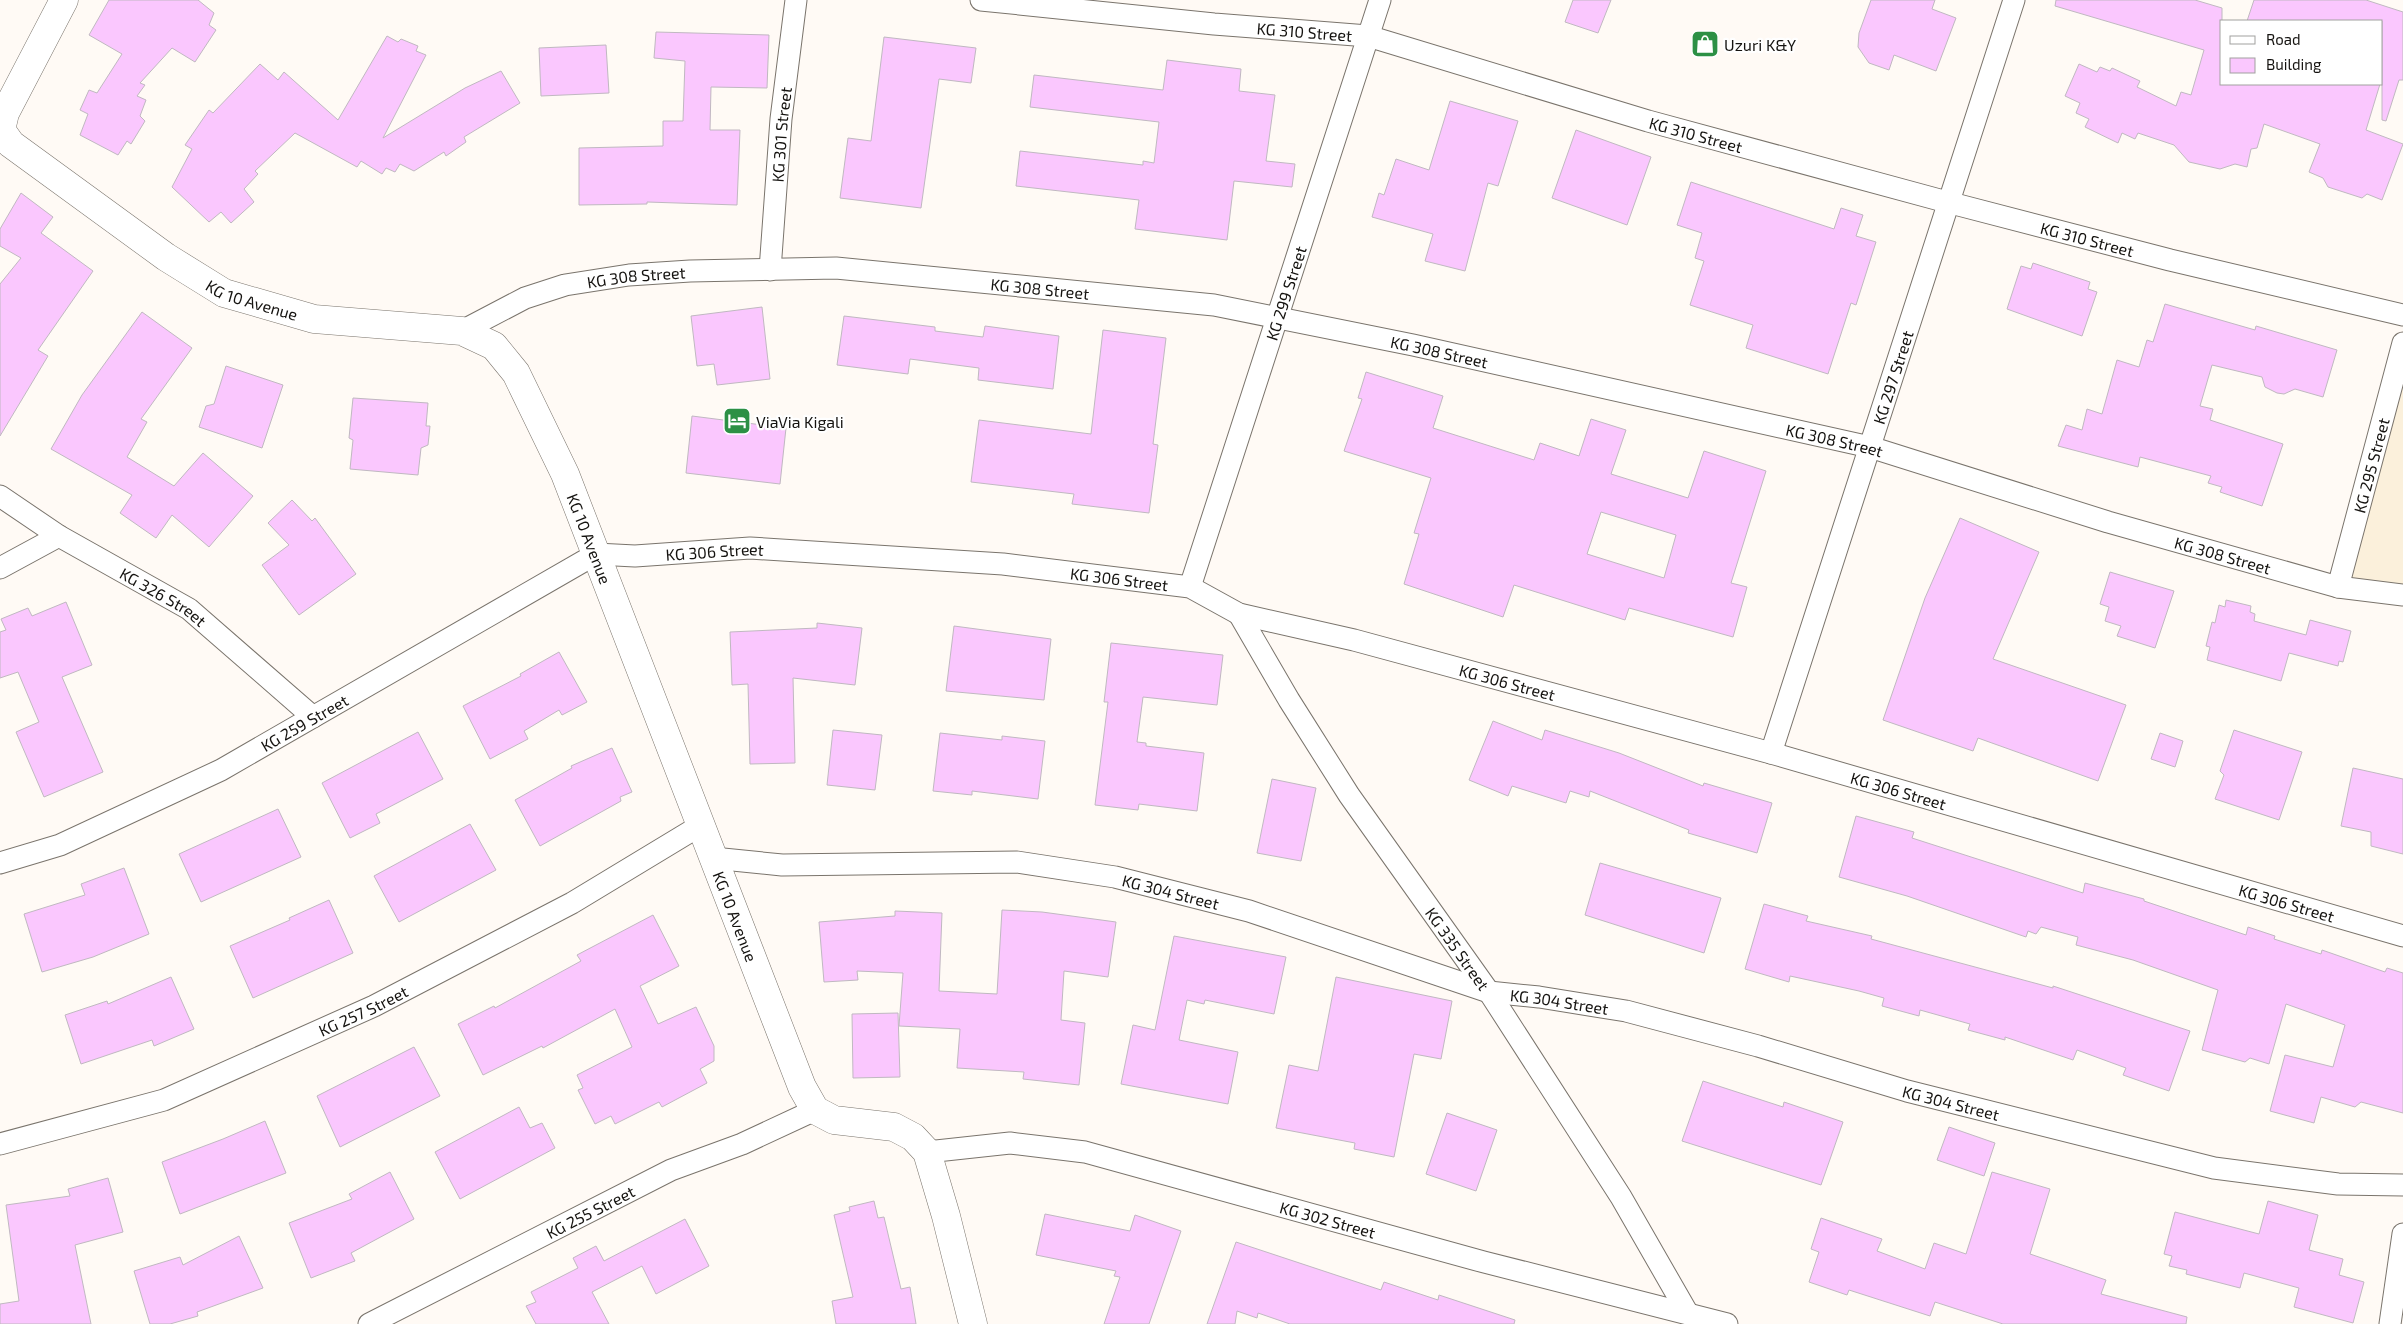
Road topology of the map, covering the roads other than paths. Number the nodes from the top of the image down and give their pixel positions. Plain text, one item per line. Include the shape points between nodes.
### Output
1 (64, 0) edge
2 (796, 0) edge
3 (981, 0) edge
4 (1380, 0) edge
5 (2014, 0) edge
6 (1368, 36) junction
7 (0, 130) edge
8 (1947, 202) junction
9 (770, 270) junction
10 (2403, 315) edge
11 (1276, 318) junction
12 (462, 331) junction
13 (2403, 343) edge
14 (1870, 447) junction
15 (0, 496) edge
16 (59, 536) junction
17 (596, 554) junction
18 (0, 568) edge
19 (1190, 587) junction
20 (2338, 587) junction
21 (2403, 595) edge
22 (1239, 614) junction
23 (313, 717) junction
24 (1771, 753) junction
25 (702, 826) junction
26 (713, 858) junction
27 (0, 864) edge
28 (2403, 936) edge
29 (1489, 992) junction
30 (815, 1110) junction
31 (0, 1144) edge
32 (927, 1152) junction
33 (2403, 1185) edge
34 (2403, 1234) edge
35 (1687, 1312) junction
36 (369, 1324) edge
37 (973, 1324) edge
38 (1727, 1324) edge
39 (2390, 1324) edge

1 - 7 street, KG 10 Avenue via 4,113
2 - 9 street, KG 301 Street via 782,119
3 - 6 street, KG 310 Street
4 - 6 street, KG 299 Street
5 - 8 street, KG 297 Street
6 - 8 street, KG 310 Street via 1648,121
6 - 11 street, KG 299 Street
7 - 12 street, KG 10 Avenue via 11,144 166,257 224,293 314,319
8 - 10 street, KG 310 Street via 2170,260
8 - 14 street, KG 297 Street
9 - 11 street, KG 308 Street via 836,268 1052,287 1214,305
9 - 12 street, KG 308 Street via 629,275 565,285 525,298
11 - 14 street, KG 308 Street via 1413,345
11 - 19 street, KG 299 Street
12 - 17 street, KG 10 Avenue via 494,346 516,373 565,474
13 - 20 street, KG 295 Street
14 - 20 street, KG 308 Street via 2108,522
14 - 24 street, KG 297 Street
15 - 16 street, KG 326 Street
16 - 18 street
16 - 23 street, KG 326 Street via 190,609
17 - 19 street, KG 306 Street via 635,556 750,548 1002,564
17 - 23 street, KG 259 Street
17 - 25 street, KG 10 Avenue
19 - 22 street, KG 306 Street
20 - 21 street, KG 308 Street
22 - 24 street, KG 306 Street via 1354,640
22 - 29 street, KG 335 Street via 1349,795
23 - 27 street, KG 259 Street via 221,770 140,809 60,845
24 - 28 street, KG 306 Street
25 - 26 street, KG 10 Avenue
25 - 31 street, KG 257 Street via 572,903 374,1006 164,1100
26 - 29 street, KG 304 Street via 782,865 1017,862 1115,877 1249,911
26 - 30 street, KG 10 Avenue via 802,1087
29 - 33 street, KG 304 Street via 1626,1011 1907,1091 2214,1168 2338,1184
29 - 35 street, KG 335 Street via 1621,1197
30 - 32 street via 834,1120 894,1127 913,1137
30 - 36 street, KG 255 Street via 742,1144 671,1170
32 - 35 street, KG 302 Street via 1010,1143 1085,1152 1484,1262
32 - 37 street
34 - 39 street
35 - 38 street, KG 302 Street

